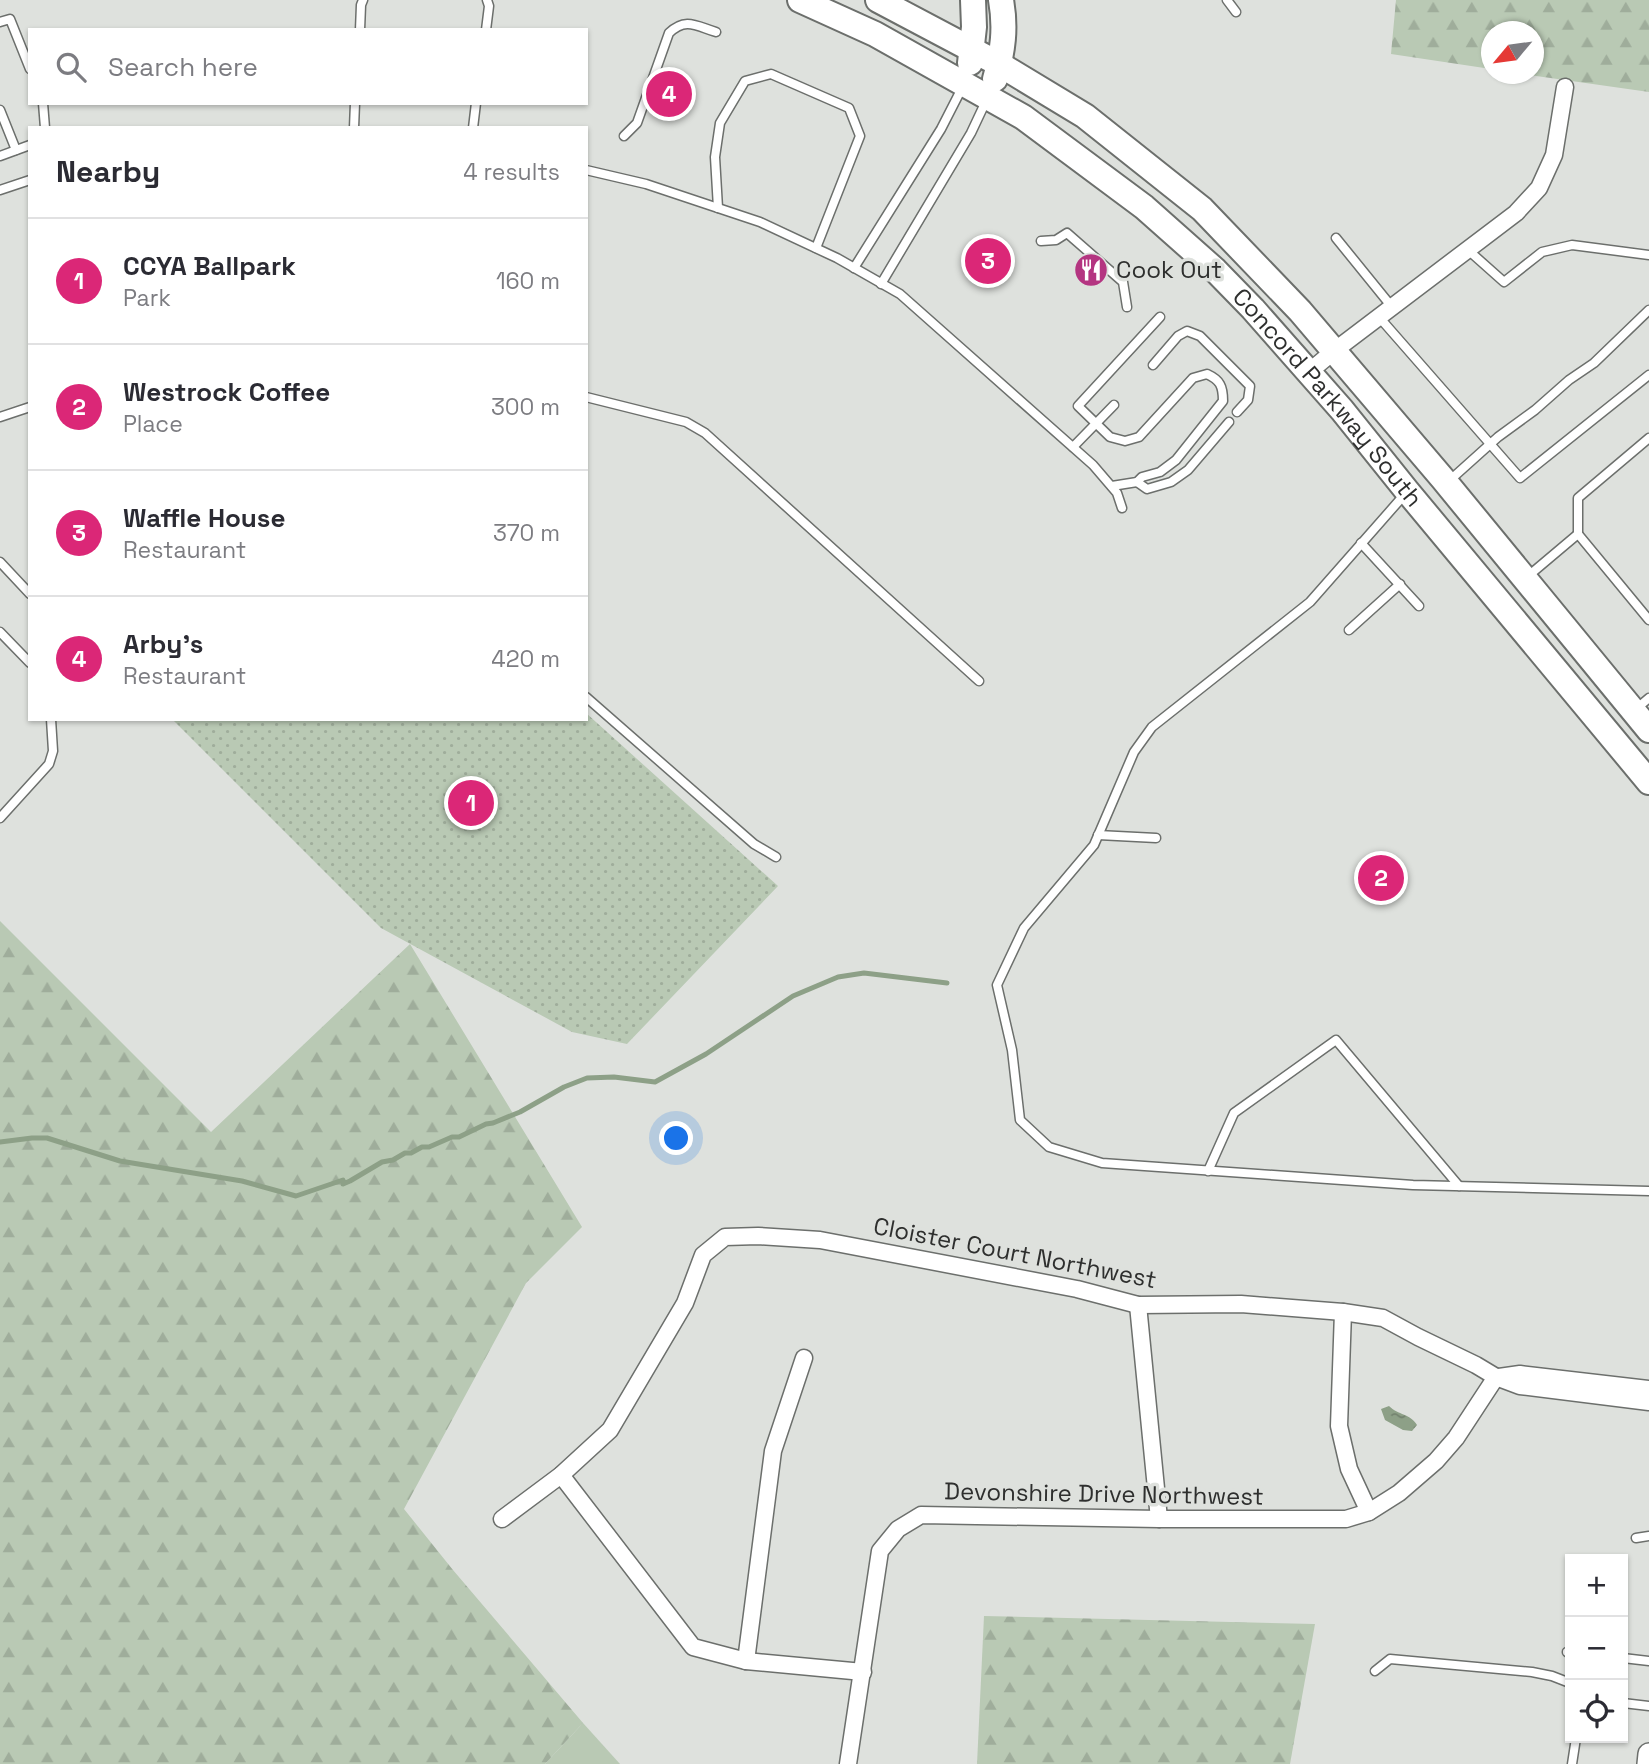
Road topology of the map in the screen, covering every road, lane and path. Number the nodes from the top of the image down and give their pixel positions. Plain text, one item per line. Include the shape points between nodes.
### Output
1 (363, 0) edge
2 (487, 0) edge
3 (800, 0) edge
4 (878, 0) edge
5 (973, 0) edge
6 (1001, 0) edge
7 (1227, 0) edge
8 (1236, 12) dead end
9 (0, 22) edge
10 (360, 28) edge
11 (486, 28) edge
12 (716, 32) dead end
13 (972, 49) junction
14 (28, 64) edge
15 (999, 64) junction
16 (964, 84) junction
17 (1565, 87) dead end
18 (988, 96) junction
19 (43, 105) edge
20 (355, 105) edge
21 (476, 105) edge
22 (0, 110) edge
23 (45, 126) edge
24 (354, 126) edge
25 (473, 126) edge
26 (624, 136) dead end
27 (28, 146) edge
28 (16, 150) junction
29 (0, 156) edge
30 (588, 170) edge
31 (28, 181) edge
32 (0, 190) edge
33 (718, 208) junction
34 (1336, 238) dead end
35 (1041, 241) dead end
36 (816, 248) junction
37 (1468, 250) junction
38 (1649, 255) edge
39 (854, 268) junction
40 (881, 284) junction
41 (1127, 307) dead end
42 (1649, 310) edge
43 (1385, 312) junction
44 (1160, 317) dead end
45 (1334, 351) junction
46 (1153, 365) dead end
47 (1309, 372) junction
48 (1649, 375) edge
49 (588, 398) edge
50 (1114, 405) dead end
51 (28, 408) edge
52 (1237, 412) dead end
53 (0, 417) edge
54 (1229, 422) dead end
55 (1097, 423) junction
56 (1649, 438) edge
57 (1491, 444) junction
58 (1073, 447) junction
59 (1138, 482) junction
60 (1446, 483) junction
61 (1112, 486) junction
62 (1408, 491) junction
63 (1122, 508) dead end
64 (1578, 534) junction
65 (1362, 543) junction
66 (0, 562) edge
67 (1524, 579) junction
68 (1400, 584) junction
69 (28, 592) edge
70 (1419, 606) dead end
71 (1649, 620) edge
72 (1349, 630) dead end
73 (0, 632) edge
74 (28, 661) edge
75 (979, 681) dead end
76 (588, 699) edge
77 (1644, 713) edge
78 (51, 721) edge
79 (1649, 782) edge
80 (0, 818) edge
81 (1098, 835) junction
82 (1156, 838) dead end
83 (776, 857) dead end
84 (1208, 1171) junction
85 (1459, 1186) junction
86 (1649, 1191) edge
87 (1139, 1305) junction
88 (1343, 1312) junction
89 (804, 1358) dead end
90 (1496, 1377) junction
91 (1649, 1389) edge
92 (1649, 1402) edge
93 (561, 1475) junction
94 (1370, 1512) junction
95 (502, 1519) dead end
96 (1159, 1519) junction
97 (1649, 1536) edge
98 (1636, 1538) dead end
99 (1628, 1659) edge
100 (746, 1661) junction
101 (1649, 1661) edge
102 (1375, 1671) dead end
103 (863, 1672) junction
104 (1565, 1682) edge
105 (1628, 1704) edge
106 (1649, 1706) edge
107 (1575, 1743) edge
108 (1649, 1754) edge
109 (848, 1764) edge
110 (1572, 1764) edge
111 (1648, 1764) edge

1 - 10 lane
2 - 11 lane
3 - 16 main road, Concord Parkway South
4 - 13 main road, Concord Parkway South
5 - 13 main road
6 - 15 main road via 1004,26
7 - 8 lane
9 - 14 lane via 10,19
12 - 26 lane via 689,23 677,25 669,33 637,123
13 - 15 main road, Concord Parkway South
13 - 16 main road
15 - 18 main road
15 - 45 main road, Concord Parkway South via 1085,116 1202,209
16 - 18 main road, Concord Parkway South
16 - 39 lane
17 - 37 street via 1554,155 1539,188 1516,213
18 - 40 lane via 971,133
18 - 47 main road, Concord Parkway South via 1144,207 1224,279
19 - 23 lane
20 - 24 lane
21 - 25 lane
22 - 28 lane
27 - 28 lane
28 - 29 lane
30 - 33 lane
31 - 32 lane
33 - 36 lane
33 - 36 lane via 715,157 720,123 745,81 771,74 849,108 860,136
34 - 43 lane
35 - 41 lane via 1067,233 1123,282
36 - 39 lane
37 - 38 lane via 1504,282 1542,252 1572,245
37 - 43 street
39 - 40 lane
40 - 58 lane via 900,294
42 - 57 lane via 1594,363
43 - 45 street
43 - 57 lane
44 - 55 lane via 1078,406
45 - 47 street
45 - 60 main road, Concord Parkway South
46 - 52 lane via 1178,336 1187,331 1200,336 1250,386 1248,400
47 - 62 main road, Concord Parkway South
48 - 57 lane via 1520,478
49 - 75 lane via 686,422 705,433
50 - 55 lane
51 - 53 lane
54 - 59 lane via 1188,470 1171,482 1147,489
55 - 58 lane
55 - 59 lane via 1110,436 1125,441 1139,437 1193,378 1207,374 1217,379 1223,401 1176,460
56 - 64 lane via 1578,498
57 - 60 lane
58 - 61 lane
59 - 61 lane
60 - 67 main road, Concord Parkway South
61 - 63 lane
62 - 65 lane
62 - 79 main road, Concord Parkway South
64 - 67 lane
64 - 71 lane
65 - 68 lane
65 - 81 lane via 1310,601 1152,727 1134,752
66 - 69 lane
67 - 77 main road, Concord Parkway South
68 - 70 lane
68 - 72 lane
73 - 74 lane
76 - 83 lane via 754,844
78 - 80 lane via 49,764
81 - 82 lane
81 - 84 lane via 1024,928 998,985 1020,1120 1049,1147 1102,1163
84 - 85 lane
84 - 85 lane via 1234,1113 1336,1040
85 - 86 lane
87 - 88 street, Cloister Court Northwest via 1241,1304
87 - 93 street, Cloister Court Northwest via 840,1243 725,1237 703,1255 685,1303 610,1430
87 - 96 street
88 - 90 street, Cloister Court Northwest via 1383,1318
88 - 94 street via 1339,1426 1349,1469
89 - 100 street via 773,1451
90 - 91 street via 1520,1374
90 - 92 street, Cloister Court Northwest via 1520,1387
90 - 94 street, Devonshire Drive Northwest via 1436,1461
93 - 95 street, Cloister Court Northwest
93 - 100 street via 693,1647
94 - 96 street, Devonshire Drive Northwest via 1346,1519
96 - 103 street, Devonshire Drive Northwest via 921,1515 898,1529 880,1551
97 - 98 lane
99 - 101 lane
100 - 103 street
102 - 104 lane via 1390,1659 1532,1672
103 - 109 street, Devonshire Drive Northwest
105 - 106 lane
107 - 110 lane
108 - 111 main road

